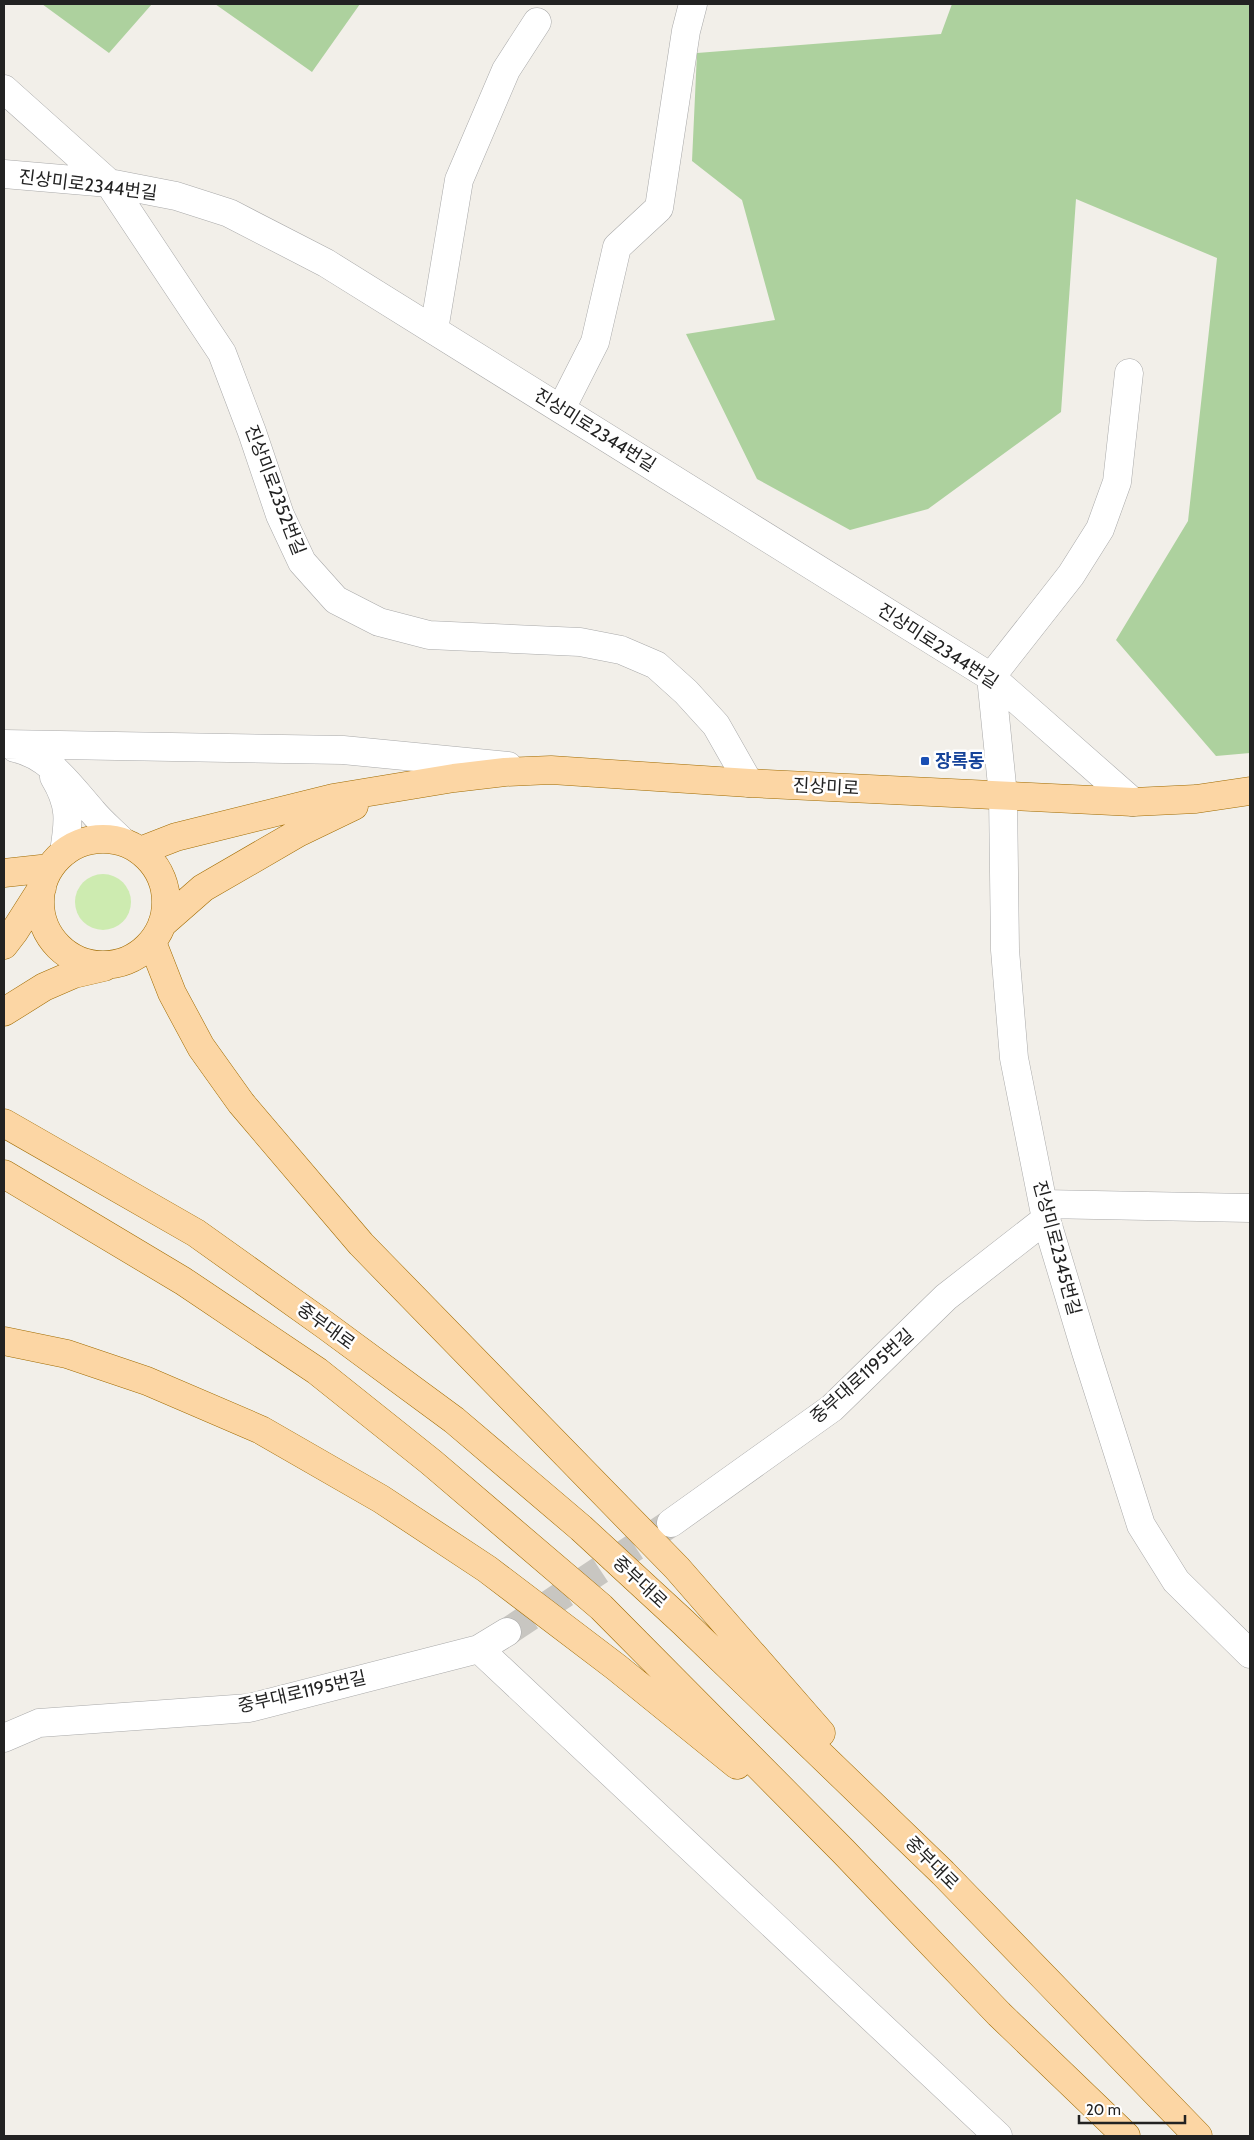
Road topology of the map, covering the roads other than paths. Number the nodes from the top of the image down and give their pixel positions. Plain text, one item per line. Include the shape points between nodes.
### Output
1 (693, 4) edge
2 (537, 22) dead end
3 (4, 90) edge
4 (4, 174) edge
5 (109, 183) junction
6 (434, 330) junction
7 (1130, 373) dead end
8 (561, 409) junction
9 (991, 677) junction
10 (4, 745) edge
11 (42, 759) junction
12 (551, 770) junction
13 (749, 784) junction
14 (402, 787) junction
15 (1250, 791) edge
16 (1002, 795) junction
17 (1133, 802) junction
18 (131, 846) junction
19 (52, 869) junction
20 (4, 873) edge
21 (157, 933) junction
22 (4, 945) edge
23 (117, 964) junction
24 (4, 1012) edge
25 (4, 1123) edge
26 (4, 1174) edge
27 (1250, 1208) edge
28 (1044, 1212) junction
29 (4, 1341) edge
30 (671, 1523) tunnel mouth
31 (507, 1632) tunnel mouth
32 (479, 1649) junction
33 (1250, 1654) edge
34 (4, 1717) edge
35 (40, 1723) junction
36 (4, 1738) edge
37 (843, 1851) junction
38 (944, 1873) junction
39 (998, 2136) edge
40 (1126, 2136) edge
41 (1198, 2136) edge

1 - 8 street via 659,208 617,247 595,342
2 - 6 street via 506,70 460,180
3 - 5 street, 진상미로2352번길
4 - 5 street, 진상미로2344번길
5 - 6 street, 진상미로2344번길 via 176,196 230,213 326,263
5 - 13 street, 진상미로2352번길 via 222,353 287,530 302,562 336,600 379,622 429,635 580,642 621,650 656,665 716,725
6 - 8 street, 진상미로2344번길
7 - 9 street via 1117,482 1100,529 1071,575
8 - 9 street, 진상미로2344번길
9 - 16 street, 진상미로2345번길
9 - 17 street, 진상미로2344번길
10 - 11 street
10 - 12 street via 343,750
11 - 18 street
11 - 19 street via 66,799 69,823
12 - 13 main road, 진상미로
12 - 14 main road, 진상미로 via 463,777
13 - 16 main road, 진상미로
14 - 18 main road via 333,798
14 - 21 main road via 343,810 253,858 203,888
15 - 17 main road, 진상미로 via 1196,799
16 - 17 main road, 진상미로
16 - 28 street, 진상미로2345번길 via 1005,950 1014,1058
18 - 19 main road via 102,838 82,842
18 - 21 main road via 155,865 164,884 167,904
19 - 20 main road
19 - 22 main road
19 - 23 main road via 40,909 46,929 58,946 76,959 96,965
21 - 23 main road via 136,956
21 - 38 main road via 172,993 201,1047 241,1103 361,1244 677,1568
23 - 24 main road via 66,977
25 - 38 main road, 중부대로 via 196,1234 454,1420 683,1622
26 - 37 main road via 183,1281 286,1350 431,1462 601,1607
27 - 28 street
28 - 30 street, 중부대로1195번길 via 946,1298 832,1408
28 - 33 street, 진상미로2345번길 via 1141,1526 1176,1581
29 - 37 main road via 67,1354 147,1381 261,1430 381,1499 495,1574 616,1667
31 - 32 street, 중부대로1195번길
32 - 35 street, 중부대로1195번길 via 249,1708
32 - 39 street
34 - 35 street
35 - 36 street, 중부대로1195번길
37 - 40 main road via 999,2014
38 - 41 main road, 중부대로

